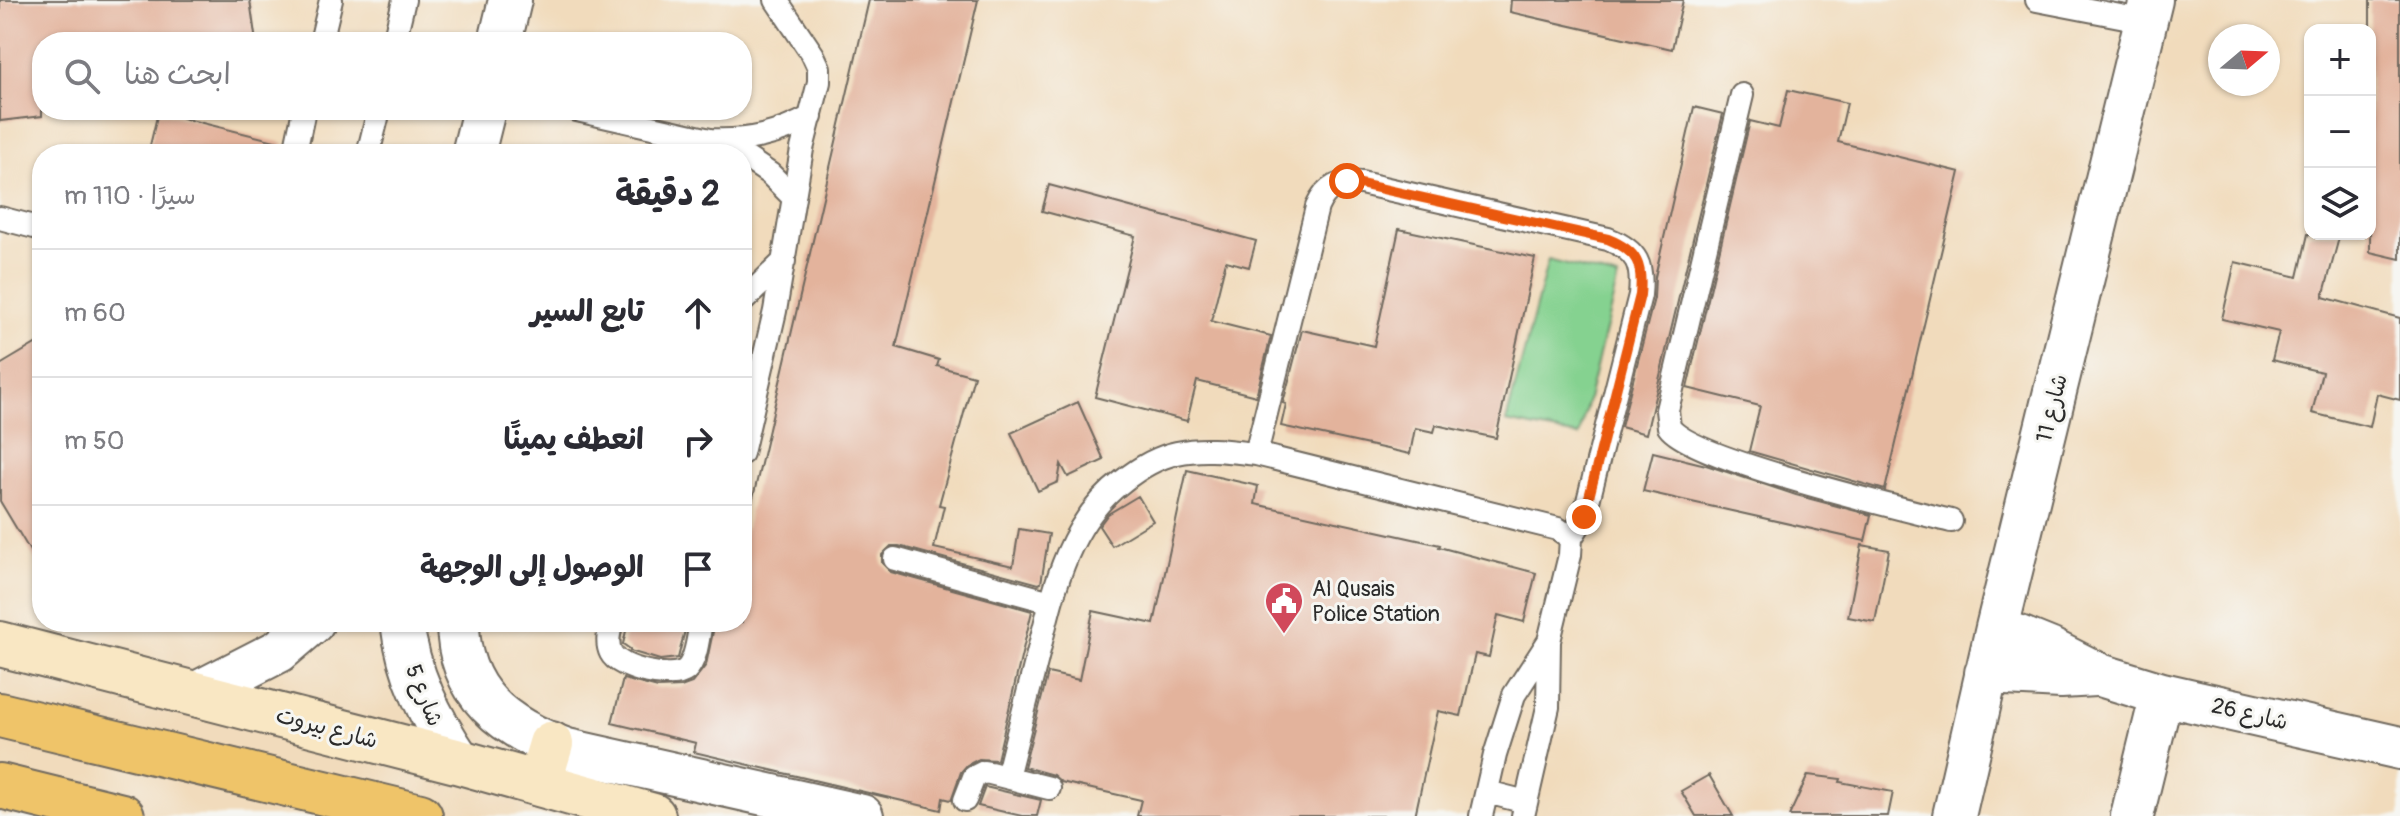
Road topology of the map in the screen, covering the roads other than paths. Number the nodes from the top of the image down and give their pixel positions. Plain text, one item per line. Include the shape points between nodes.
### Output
1 (331, 0) edge
2 (404, 0) edge
3 (510, 0) edge
4 (776, 0) edge
5 (2037, 0) edge
6 (2148, 10) edge
7 (323, 32) edge
8 (396, 32) edge
9 (502, 32) edge
10 (1742, 95) dead end
11 (811, 117) junction
12 (302, 120) edge
13 (376, 120) edge
14 (482, 120) edge
15 (621, 120) edge
16 (710, 140) junction
17 (297, 144) edge
18 (370, 144) edge
19 (476, 144) edge
20 (719, 144) edge
21 (752, 162) edge
22 (794, 198) junction
23 (0, 218) edge
24 (32, 226) edge
25 (784, 261) junction
26 (752, 292) edge
27 (752, 407) edge
28 (1256, 454) junction
29 (1951, 521) dead end
30 (1571, 538) junction
31 (895, 559) dead end
32 (1051, 602) junction
33 (1997, 628) junction
34 (301, 632) edge
35 (404, 632) edge
36 (458, 632) edge
37 (610, 632) edge
38 (698, 632) edge
39 (1549, 641) junction
40 (0, 644) edge
41 (1986, 673) junction
42 (2100, 675) junction
43 (197, 693) junction
44 (2162, 694) junction
45 (0, 715) edge
46 (2400, 748) edge
47 (460, 762) junction
48 (545, 764) junction
49 (1007, 777) junction
50 (0, 786) edge
51 (1049, 788) dead end
52 (1487, 792) junction
53 (965, 800) dead end
54 (1525, 809) edge
55 (122, 816) edge
56 (420, 816) edge
57 (653, 816) edge
58 (862, 816) edge
59 (1481, 816) edge
60 (1954, 816) edge
61 (2132, 816) edge

1 - 7 lane
2 - 8 lane
3 - 9 street
4 - 11 lane via 819,68
5 - 6 lane
6 - 33 street, شارع 11
10 - 29 lane via 1667,410 1669,427 1681,438 1744,464
11 - 16 lane via 762,137
11 - 22 lane
12 - 17 lane
13 - 18 lane
14 - 19 street
15 - 16 lane
16 - 20 lane
21 - 22 lane
22 - 25 lane
23 - 24 lane
25 - 26 lane
25 - 27 lane
28 - 30 lane via 1558,529
28 - 30 lane via 1317,207 1334,185 1361,183 1608,239 1625,246 1637,260 1640,295 1584,517
28 - 32 lane via 1215,449 1175,453 1137,470 1083,521
30 - 39 lane
31 - 32 lane
32 - 49 lane
33 - 41 street, شارع 11
33 - 42 street, شارع 26
34 - 43 street via 279,651
35 - 47 street, شارع 5 via 422,697
36 - 48 street via 470,680
37 - 38 lane via 608,644 617,661 667,675 689,666
39 - 52 lane via 1514,695
39 - 54 lane via 1548,707
40 - 43 main road, شارع بيروت
41 - 42 street, شارع 26
41 - 60 street, شارع 11
42 - 44 street, شارع 26
43 - 47 main road, شارع بيروت
44 - 46 street, شارع 26
44 - 61 street
45 - 56 main road
47 - 48 main road, شارع بيروت
48 - 57 main road, شارع بيروت
48 - 58 street
49 - 51 lane
49 - 53 lane via 978,774
50 - 55 main road
52 - 54 lane
52 - 59 lane

